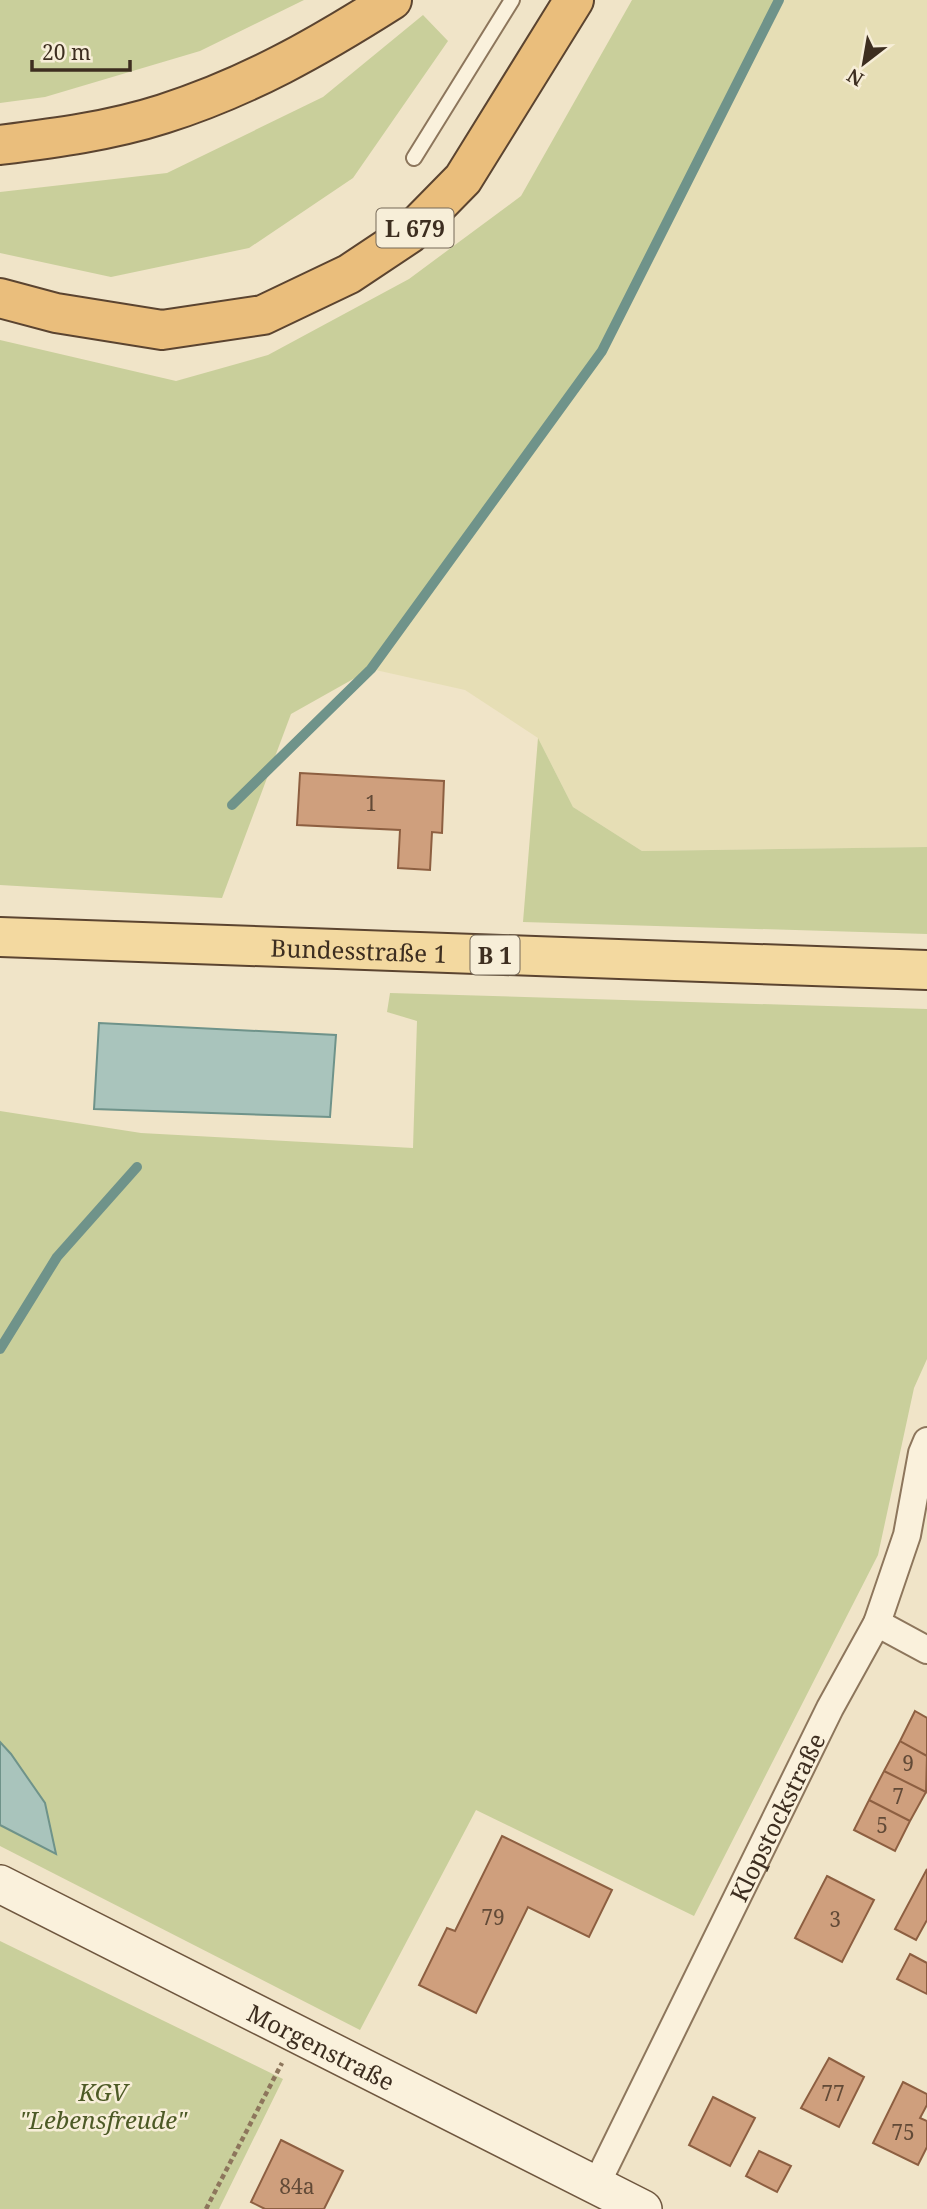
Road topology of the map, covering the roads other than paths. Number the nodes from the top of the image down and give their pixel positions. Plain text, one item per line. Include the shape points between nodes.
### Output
1 (392, 0) edge
2 (512, 0) edge
3 (574, 0) edge
4 (0, 145) edge
5 (414, 158) dead end
6 (0, 298) edge
7 (0, 937) edge
8 (927, 970) edge
9 (927, 1441) edge
10 (877, 1623) junction
11 (927, 1650) edge
12 (0, 1884) edge
13 (596, 2185) junction
14 (643, 2209) edge

1 - 4 highway via 320,46 254,80 162,114 77,135
2 - 5 lane
3 - 6 highway, L 679 via 463,179 409,234 349,274 263,315 162,330 56,313
7 - 8 main road, Bundesstraße 1 / B 1
9 - 10 street, Klopstockstraße via 907,1535
10 - 11 street
10 - 13 street, Klopstockstraße via 824,1720
12 - 13 main road, Morgenstraße
13 - 14 main road, Morgenstraße

